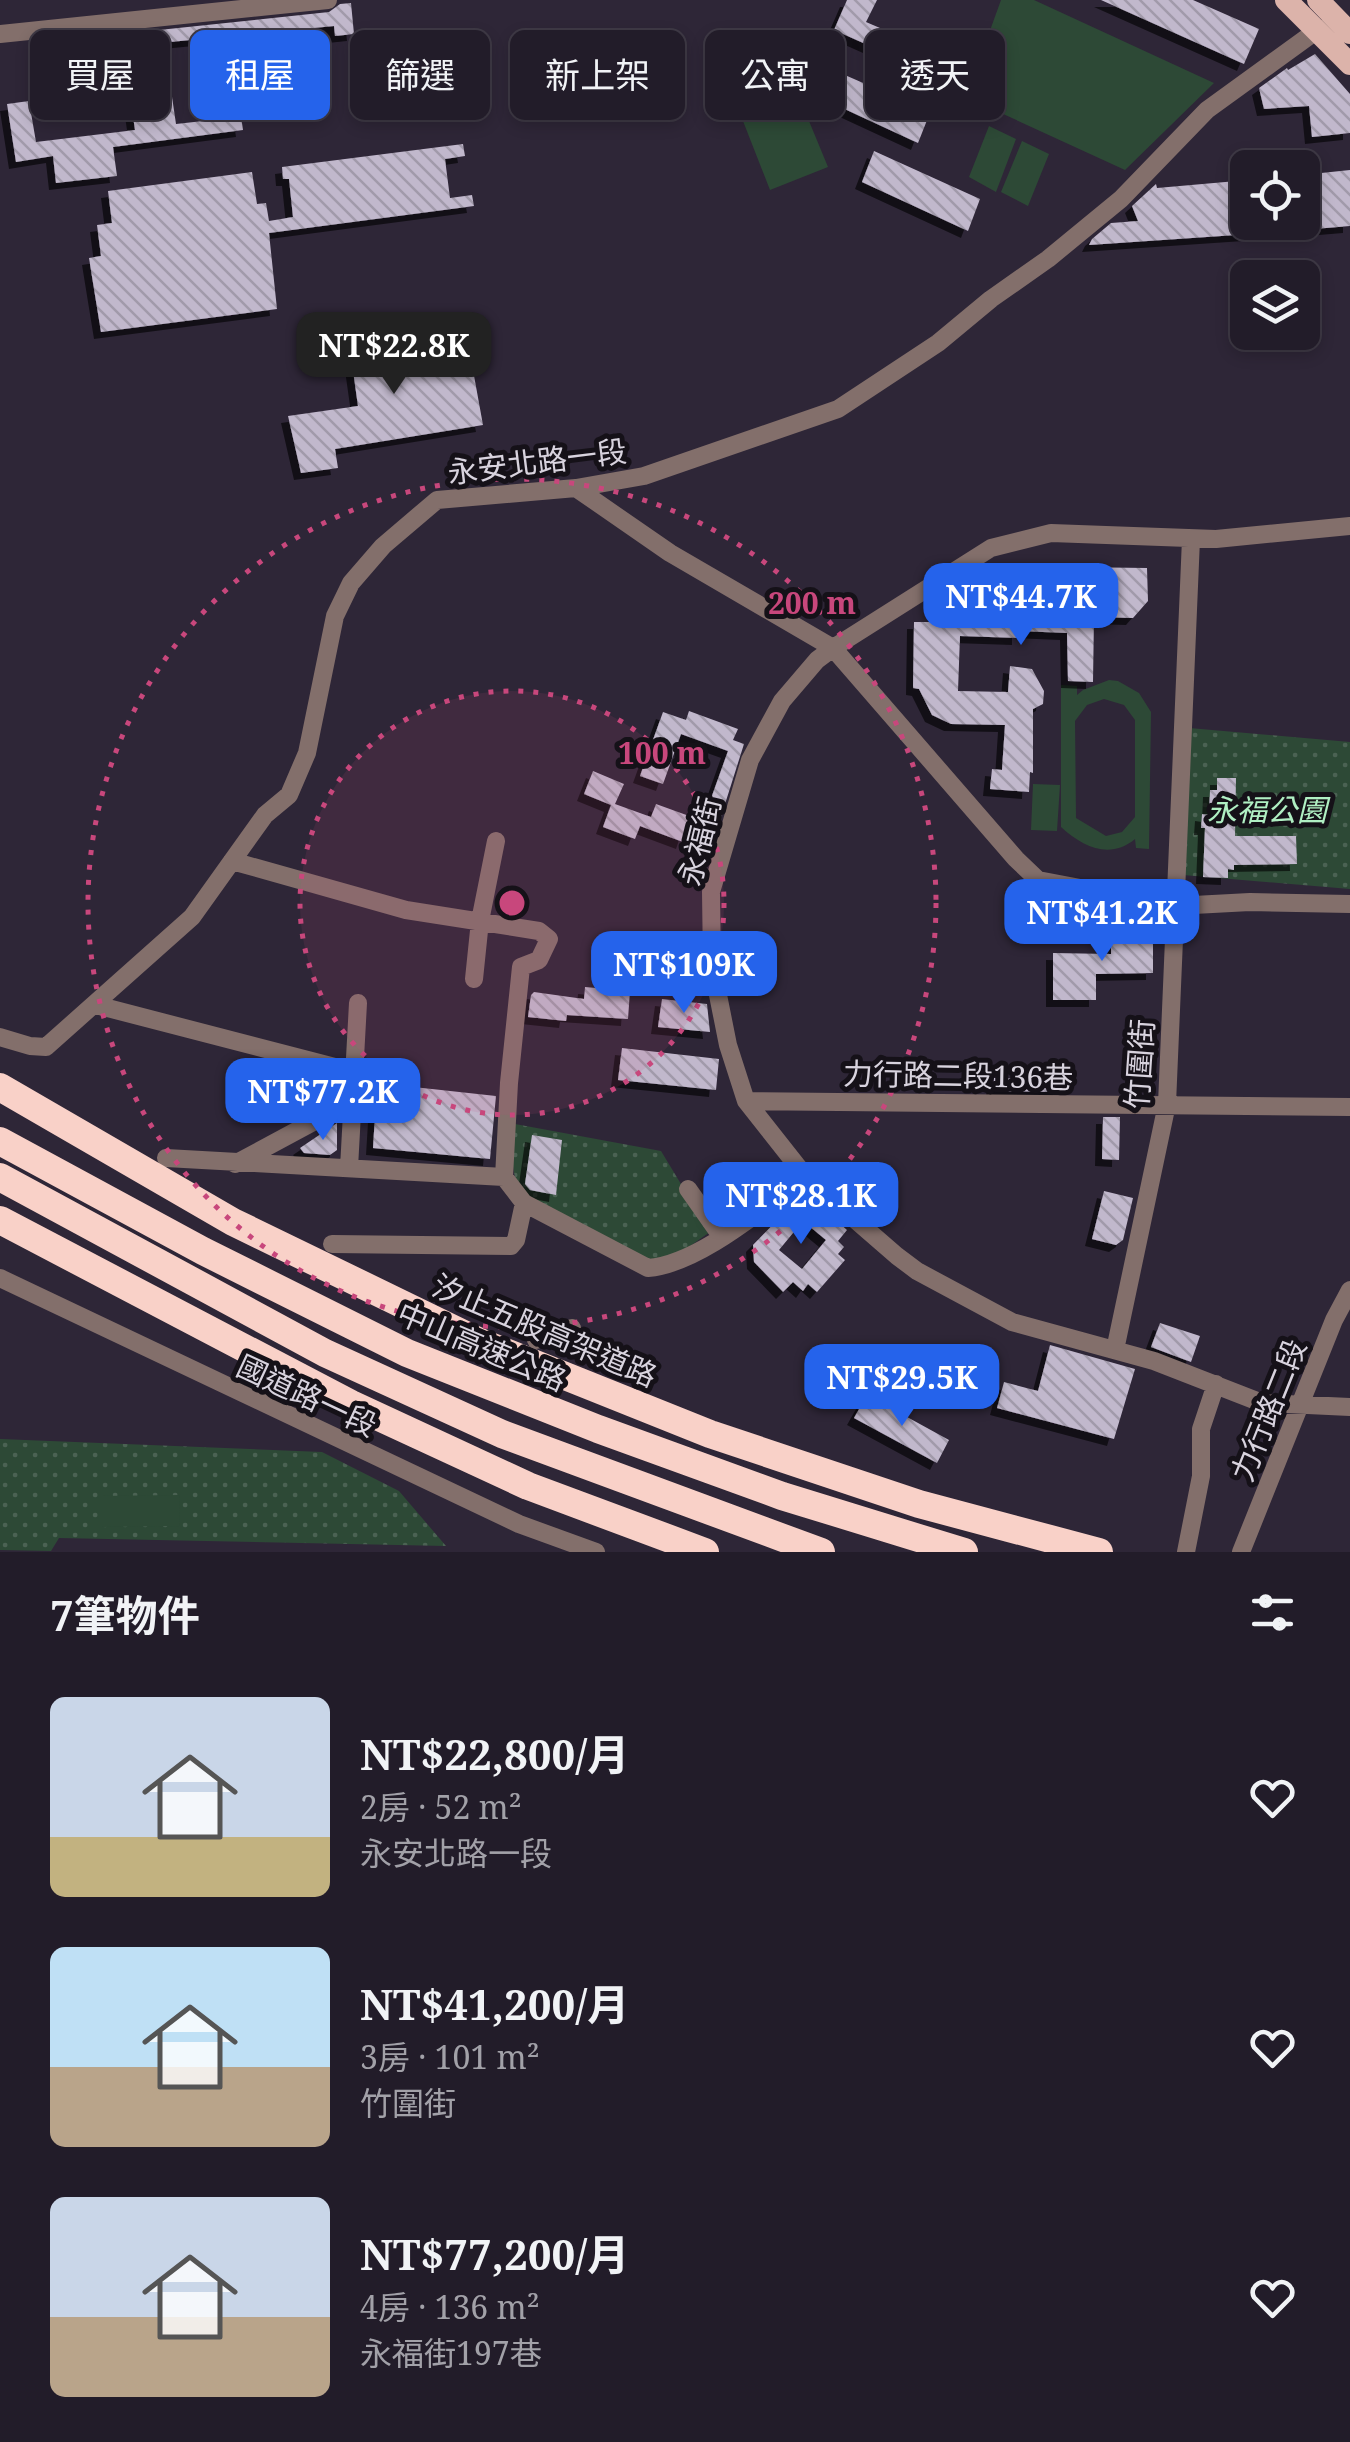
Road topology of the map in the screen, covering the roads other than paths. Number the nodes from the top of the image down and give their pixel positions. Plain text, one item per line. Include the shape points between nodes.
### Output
1 (328, 0) edge
2 (1286, 0) edge
3 (1318, 0) edge
4 (1337, 27) edge
5 (0, 34) edge
6 (1350, 64) edge
7 (576, 488) junction
8 (1350, 526) edge
9 (1192, 538) junction
10 (833, 648) junction
11 (496, 841) dead end
12 (232, 861) junction
13 (1350, 904) edge
14 (1175, 906) junction
15 (480, 921) junction
16 (474, 979) dead end
17 (358, 1003) dead end
18 (96, 1005) junction
19 (0, 1037) edge
20 (354, 1072) junction
21 (0, 1087) edge
22 (352, 1100) junction
23 (746, 1101) junction
24 (1167, 1104) junction
25 (1350, 1107) edge
26 (0, 1141) edge
27 (166, 1158) dead end
28 (235, 1164) junction
29 (350, 1168) junction
30 (0, 1177) edge
31 (504, 1177) junction
32 (806, 1178) junction
33 (688, 1189) dead end
34 (524, 1203) junction
35 (0, 1220) edge
36 (721, 1236) junction
37 (332, 1244) dead end
38 (0, 1278) edge
39 (1350, 1290) edge
40 (572, 1328) dead end
41 (536, 1340) dead end
42 (1115, 1350) junction
43 (1216, 1384) junction
44 (1302, 1405) junction
45 (1350, 1408) edge
46 (596, 1552) edge
47 (705, 1552) edge
48 (821, 1552) edge
49 (964, 1552) edge
50 (1099, 1552) edge
51 (1186, 1552) edge
52 (1241, 1552) edge

1 - 5 street
2 - 4 main road
3 - 4 main road
4 - 6 main road
4 - 7 street, 永安北路一段 via 1207,110 1121,199 1048,259 838,409 644,476
7 - 10 street via 670,554
7 - 12 street, 永安北路一段 via 437,500 383,546 334,616 307,753 288,796 265,815
8 - 9 street, 永福街
9 - 10 street, 永福街 via 1050,534 991,548
9 - 14 street, 竹圍街
10 - 14 street via 1038,880
10 - 23 street, 永福街 via 782,701 750,760 711,892 712,965
11 - 15 street
12 - 15 street via 406,910
12 - 18 street, 永安北路一段 via 192,917
13 - 14 street
14 - 24 street, 竹圍街
15 - 16 street
15 - 31 street via 539,930 548,939 539,960 521,967
17 - 20 street
18 - 19 street, 永安北路一段 via 46,1047
18 - 20 street
20 - 22 street
21 - 50 highway, 汐止五股高架道路 via 233,1222 480,1342 710,1434 919,1504
22 - 28 street
22 - 29 street
23 - 24 street, 力行路二段136巷
23 - 32 street, 永福街
24 - 25 street, 力行路二段136巷
24 - 42 street, 竹圍街
26 - 49 highway, 中山高速公路 via 407,1353 782,1496
27 - 28 street
28 - 29 street
29 - 31 street
30 - 48 highway via 342,1361 502,1434
31 - 34 street
32 - 36 street
32 - 42 street, 永福街 via 917,1271 1012,1322
33 - 36 street
34 - 36 street via 648,1268 669,1267
34 - 37 street via 511,1246
35 - 47 highway via 351,1404 528,1486
38 - 46 street, 國道路一段 via 520,1524
39 - 44 street, 力行路二段
40 - 41 street
42 - 43 street, 永福街
43 - 44 street, 永福街 via 1262,1402
43 - 51 street via 1201,1429 1201,1476
44 - 45 street, 永福街
44 - 52 street, 力行路二段

